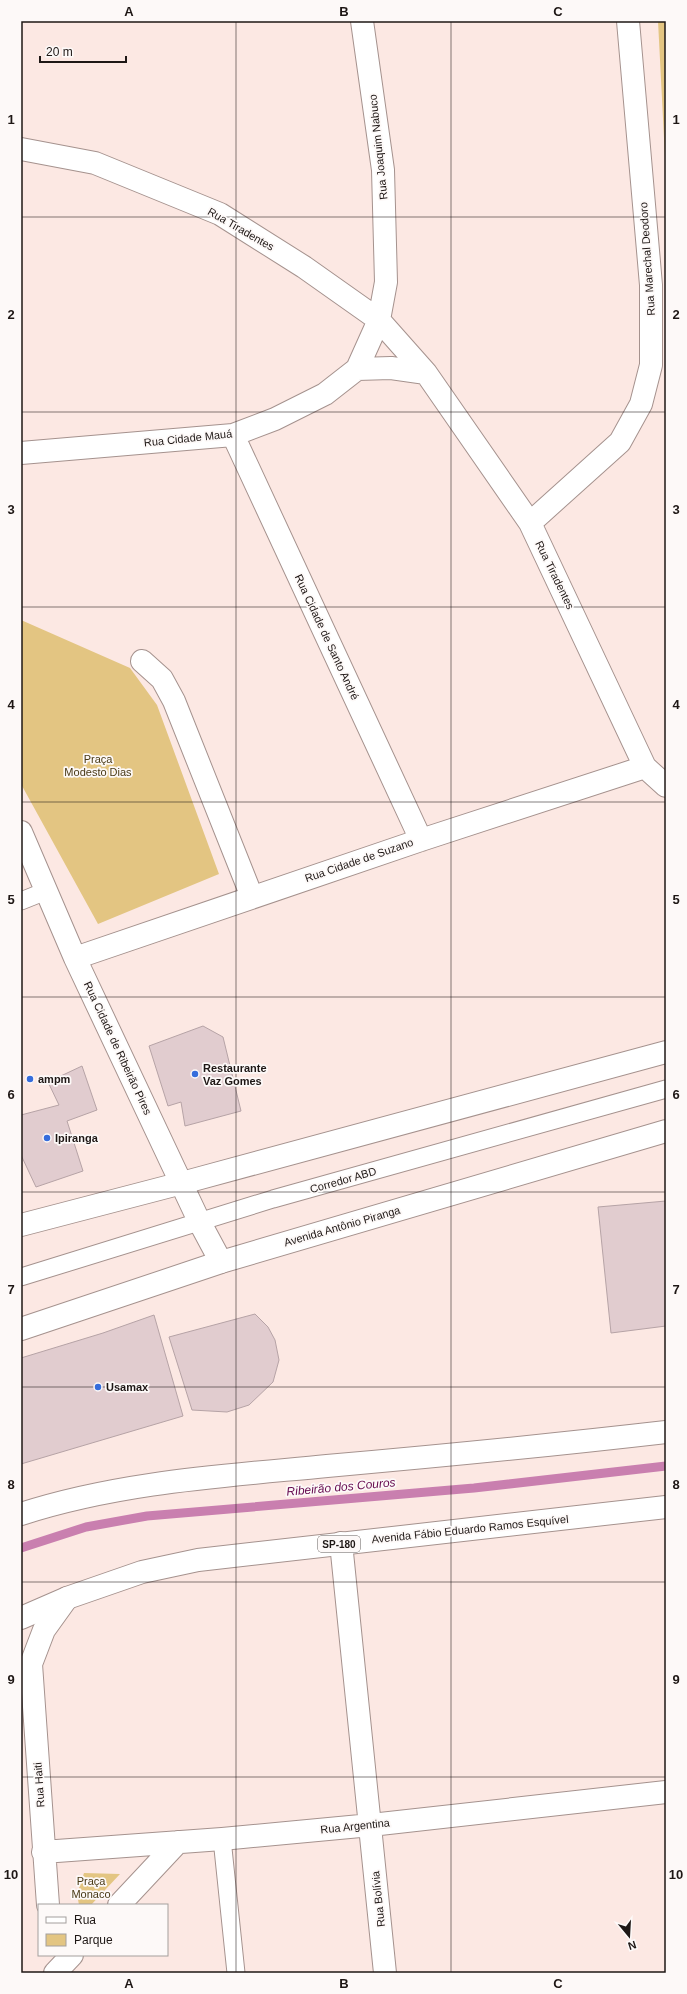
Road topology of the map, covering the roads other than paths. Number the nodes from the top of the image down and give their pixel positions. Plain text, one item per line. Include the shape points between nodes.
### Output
1 (362, 21) edge
2 (628, 21) edge
3 (21, 149) edge
4 (379, 320) junction
5 (357, 368) junction
6 (426, 373) junction
7 (233, 435) junction
8 (21, 453) edge
9 (530, 523) junction
10 (142, 660) dead end
11 (645, 767) junction
12 (666, 786) edge
13 (21, 832) edge
14 (421, 840) junction
15 (46, 891) junction
16 (252, 897) junction
17 (21, 901) edge
18 (75, 958) junction
19 (666, 1052) edge
20 (666, 1089) edge
21 (666, 1131) edge
22 (182, 1183) junction
23 (199, 1221) junction
24 (21, 1225) edge
25 (221, 1262) junction
26 (21, 1277) edge
27 (21, 1329) edge
28 (666, 1432) edge
29 (666, 1507) edge
30 (21, 1514) edge
31 (341, 1544) junction
32 (66, 1598) junction
33 (21, 1618) edge
34 (26, 1660) edge
35 (666, 1792) edge
36 (371, 1825) junction
37 (222, 1839) junction
38 (178, 1842) junction
39 (43, 1852) junction
40 (48, 1904) edge
41 (120, 1904) edge
42 (53, 1956) edge
43 (71, 1956) edge
44 (55, 1973) edge
45 (236, 1973) edge
46 (385, 1973) edge

1 - 4 street, Rua Joaquim Nabuco via 383,170 386,282
2 - 9 street, Rua Marechal Deodoro via 651,285 651,365 641,404 620,442
3 - 4 street, Rua Tiradentes via 95,163 220,214 304,267
4 - 5 street, Rua Cidade Mauá
4 - 6 street, Rua Tiradentes
5 - 6 street via 391,368
5 - 7 street, Rua Cidade Mauá via 325,394 275,419
6 - 9 street, Rua Tiradentes
7 - 8 street, Rua Cidade Mauá
7 - 14 street, Rua Cidade de Santo André
9 - 11 street, Rua Tiradentes
10 - 16 street via 162,678 174,701
11 - 12 street, Rua Tiradentes
11 - 14 street, Rua Cidade de Suzano
13 - 15 street, Rua Cidade de Ribeirão Pires
14 - 16 street, Rua Cidade de Suzano
15 - 17 lane
15 - 18 street, Rua Cidade de Ribeirão Pires
16 - 18 street, Rua Cidade de Suzano
18 - 22 street, Rua Cidade de Ribeirão Pires
19 - 22 street
20 - 23 lane, Corredor ABD
21 - 25 street, Avenida Antônio Piranga
22 - 23 street, Rua Cidade de Ribeirão Pires
22 - 24 street
23 - 25 street, Rua Cidade de Ribeirão Pires
23 - 26 lane, Corredor ABD
25 - 27 street, Avenida Antônio Piranga
28 - 30 street via 526,1448 170,1481 61,1501
29 - 31 street, Avenida Fábio Eduardo Ramos Esquível / SP-180
31 - 32 street, Avenida Fábio Eduardo Ramos Esquível / SP-180 via 198,1560 142,1572
31 - 36 street, Rua Bolívia
32 - 33 street, Avenida Fábio Eduardo Ramos Esquível / SP-180
32 - 34 street, Rua Haiti
34 - 39 street, Rua Haiti
35 - 36 street, Rua Argentina
36 - 37 street, Rua Argentina
36 - 46 street, Rua Bolívia
37 - 38 street, Rua Argentina
37 - 45 lane
38 - 39 street, Rua Argentina
38 - 41 street
39 - 40 street, Rua Haiti
42 - 44 street
43 - 44 street

